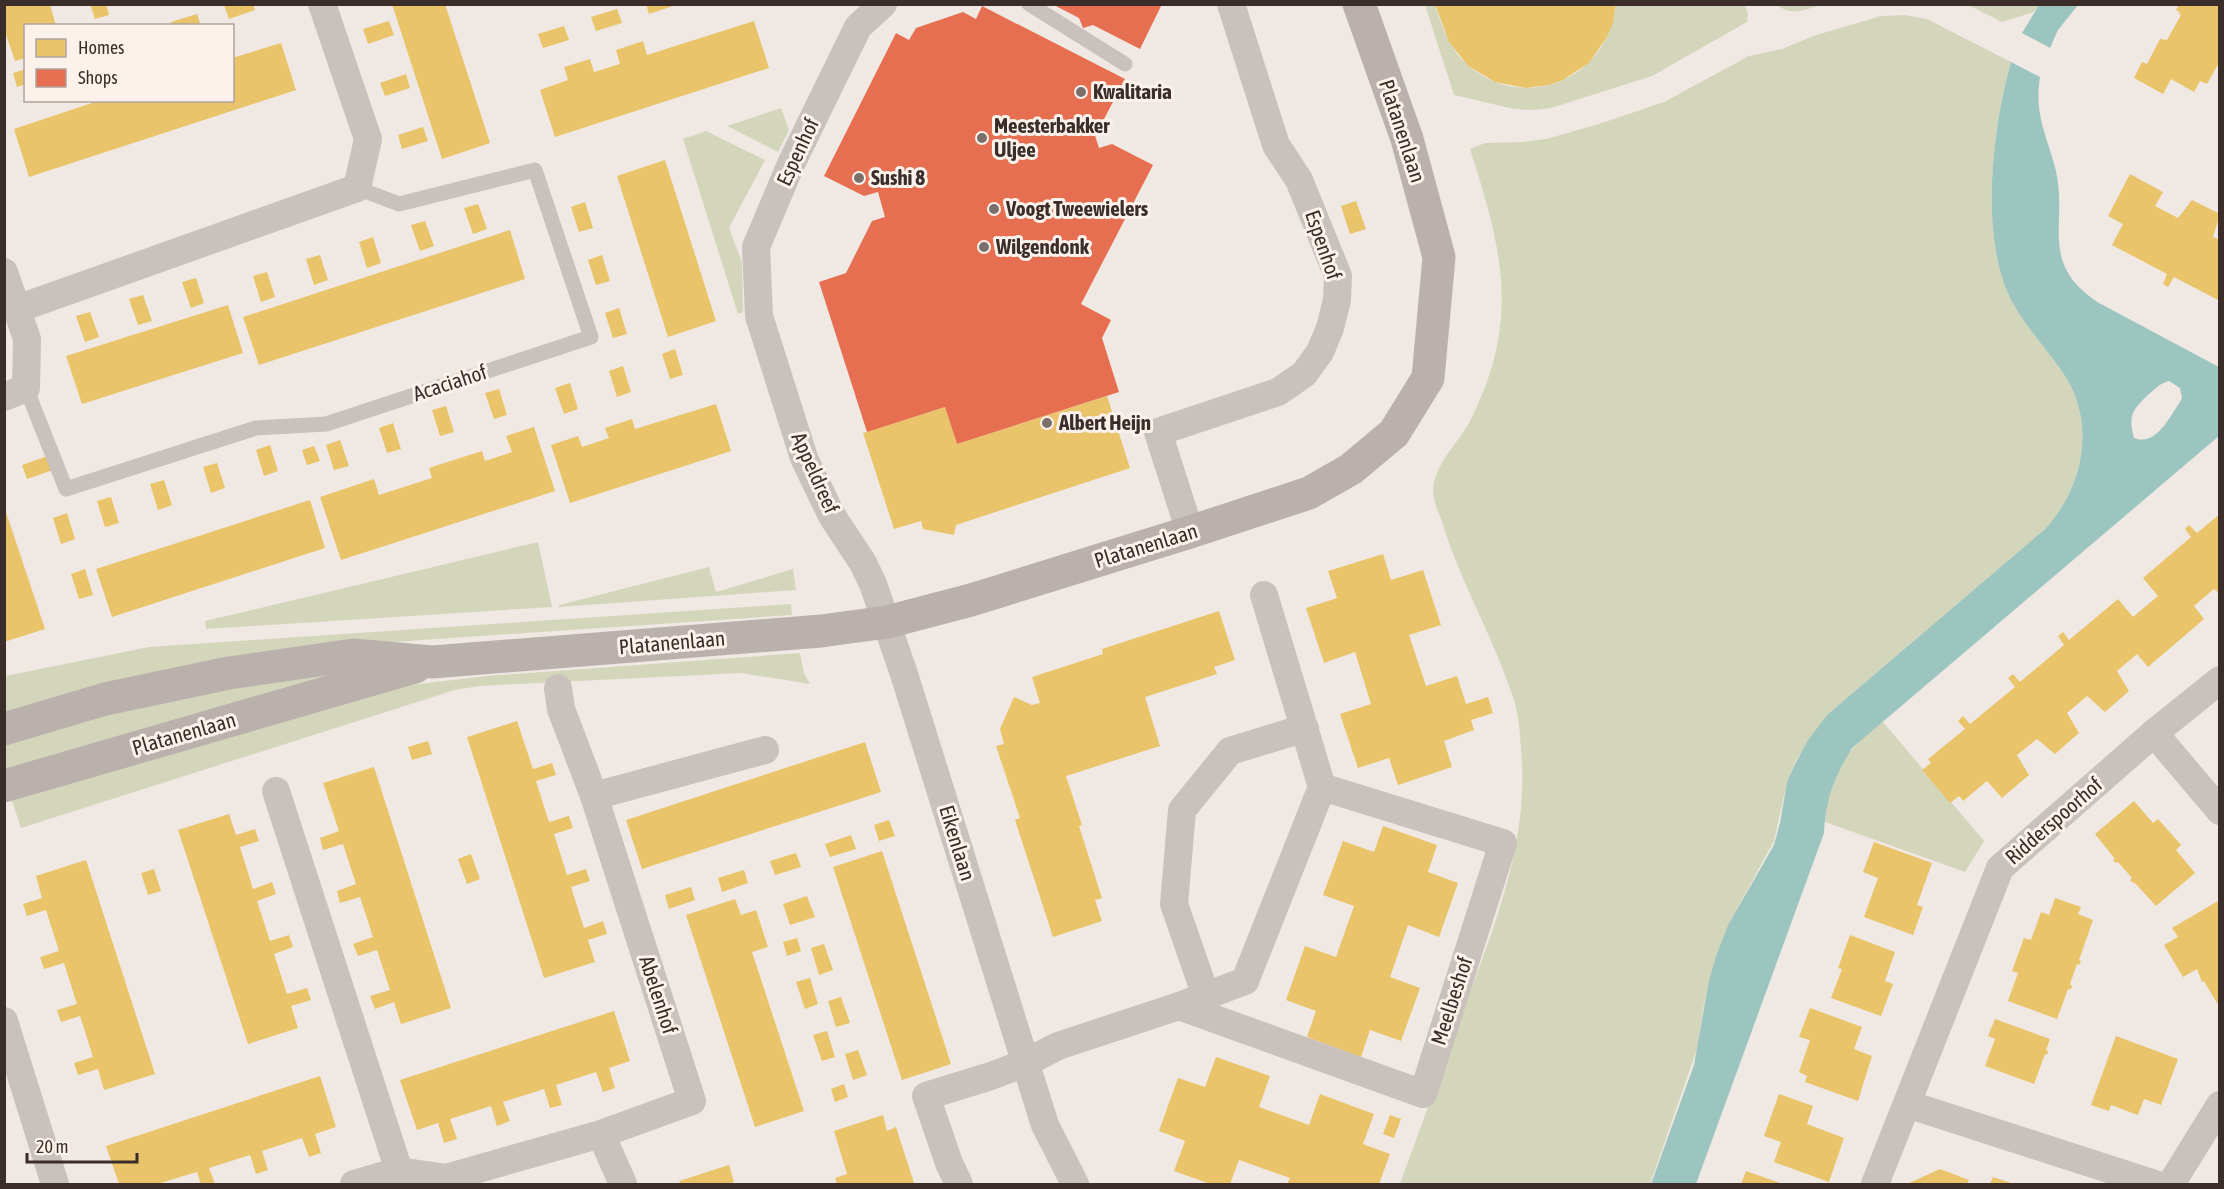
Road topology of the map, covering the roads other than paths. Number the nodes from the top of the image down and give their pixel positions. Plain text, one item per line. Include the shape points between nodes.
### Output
1 (322, 4) edge
2 (883, 4) edge
3 (1029, 4) edge
4 (1231, 4) edge
5 (1359, 4) edge
6 (1125, 64) dead end
7 (357, 188) junction
8 (4, 272) edge
9 (17, 309) junction
10 (759, 316) joint
11 (15, 393) edge
12 (1190, 532) junction
13 (1264, 595) dead end
14 (887, 622) junction
15 (432, 662) junction
16 (2220, 680) edge
17 (558, 688) dead end
18 (1305, 728) junction
19 (4, 729) edge
20 (2154, 733) junction
21 (765, 750) dead end
22 (4, 786) edge
23 (1322, 787) junction
24 (276, 791) dead end
25 (594, 796) junction
26 (2220, 811) edge
27 (1206, 996) junction
28 (1179, 1006) junction
29 (4, 1021) edge
30 (1025, 1063) junction
31 (1907, 1104) junction
32 (2220, 1105) edge
33 (601, 1134) junction
34 (399, 1171) junction
35 (55, 1185) edge
36 (354, 1185) edge
37 (623, 1185) edge
38 (959, 1185) edge
39 (1075, 1185) edge
40 (1875, 1185) edge
41 (2155, 1185) edge
42 (2171, 1185) edge

1 - 7 street via 368,140
2 - 10 street, Espenhof via 858,27 791,164 756,247
3 - 6 lane
4 - 12 street, Espenhof via 1276,145 1299,180 1338,276 1337,300 1320,352 1304,374 1278,392 1158,432
5 - 12 street, Platanenlaan via 1407,139 1439,257 1428,378 1394,433 1351,469 1309,493
7 - 9 street
7 - 11 lane, Acaciahof via 399,204 535,170 591,337 326,424 256,428 66,489
8 - 9 street
9 - 11 street via 27,339
10 - 14 street, Appeldreef via 804,458 832,516 863,564
12 - 14 street, Platanenlaan
13 - 18 street
14 - 15 street, Platanenlaan via 821,631
14 - 30 street, Eikenlaan
15 - 19 street, Platanenlaan via 353,655 229,673 105,699
15 - 22 street, Platanenlaan
16 - 20 street, Ridderspoorhof
17 - 25 street, Abelenhof via 561,710
18 - 23 street
18 - 27 street via 1230,751 1182,810 1174,904
20 - 26 street
20 - 31 street, Ridderspoorhof via 2000,868
21 - 25 street
23 - 27 street via 1245,981
23 - 28 street, Meelbeshof via 1503,843 1423,1094
24 - 34 street
25 - 33 street, Abelenhof via 692,1101
27 - 28 street
28 - 30 street via 1058,1046
29 - 35 street
30 - 38 street via 926,1096
30 - 39 street, Eikenlaan via 1045,1125
31 - 40 street, Ridderspoorhof
31 - 41 street
32 - 42 street
33 - 34 street, Abelenhof via 446,1178
33 - 37 street
34 - 36 street, Abelenhof

